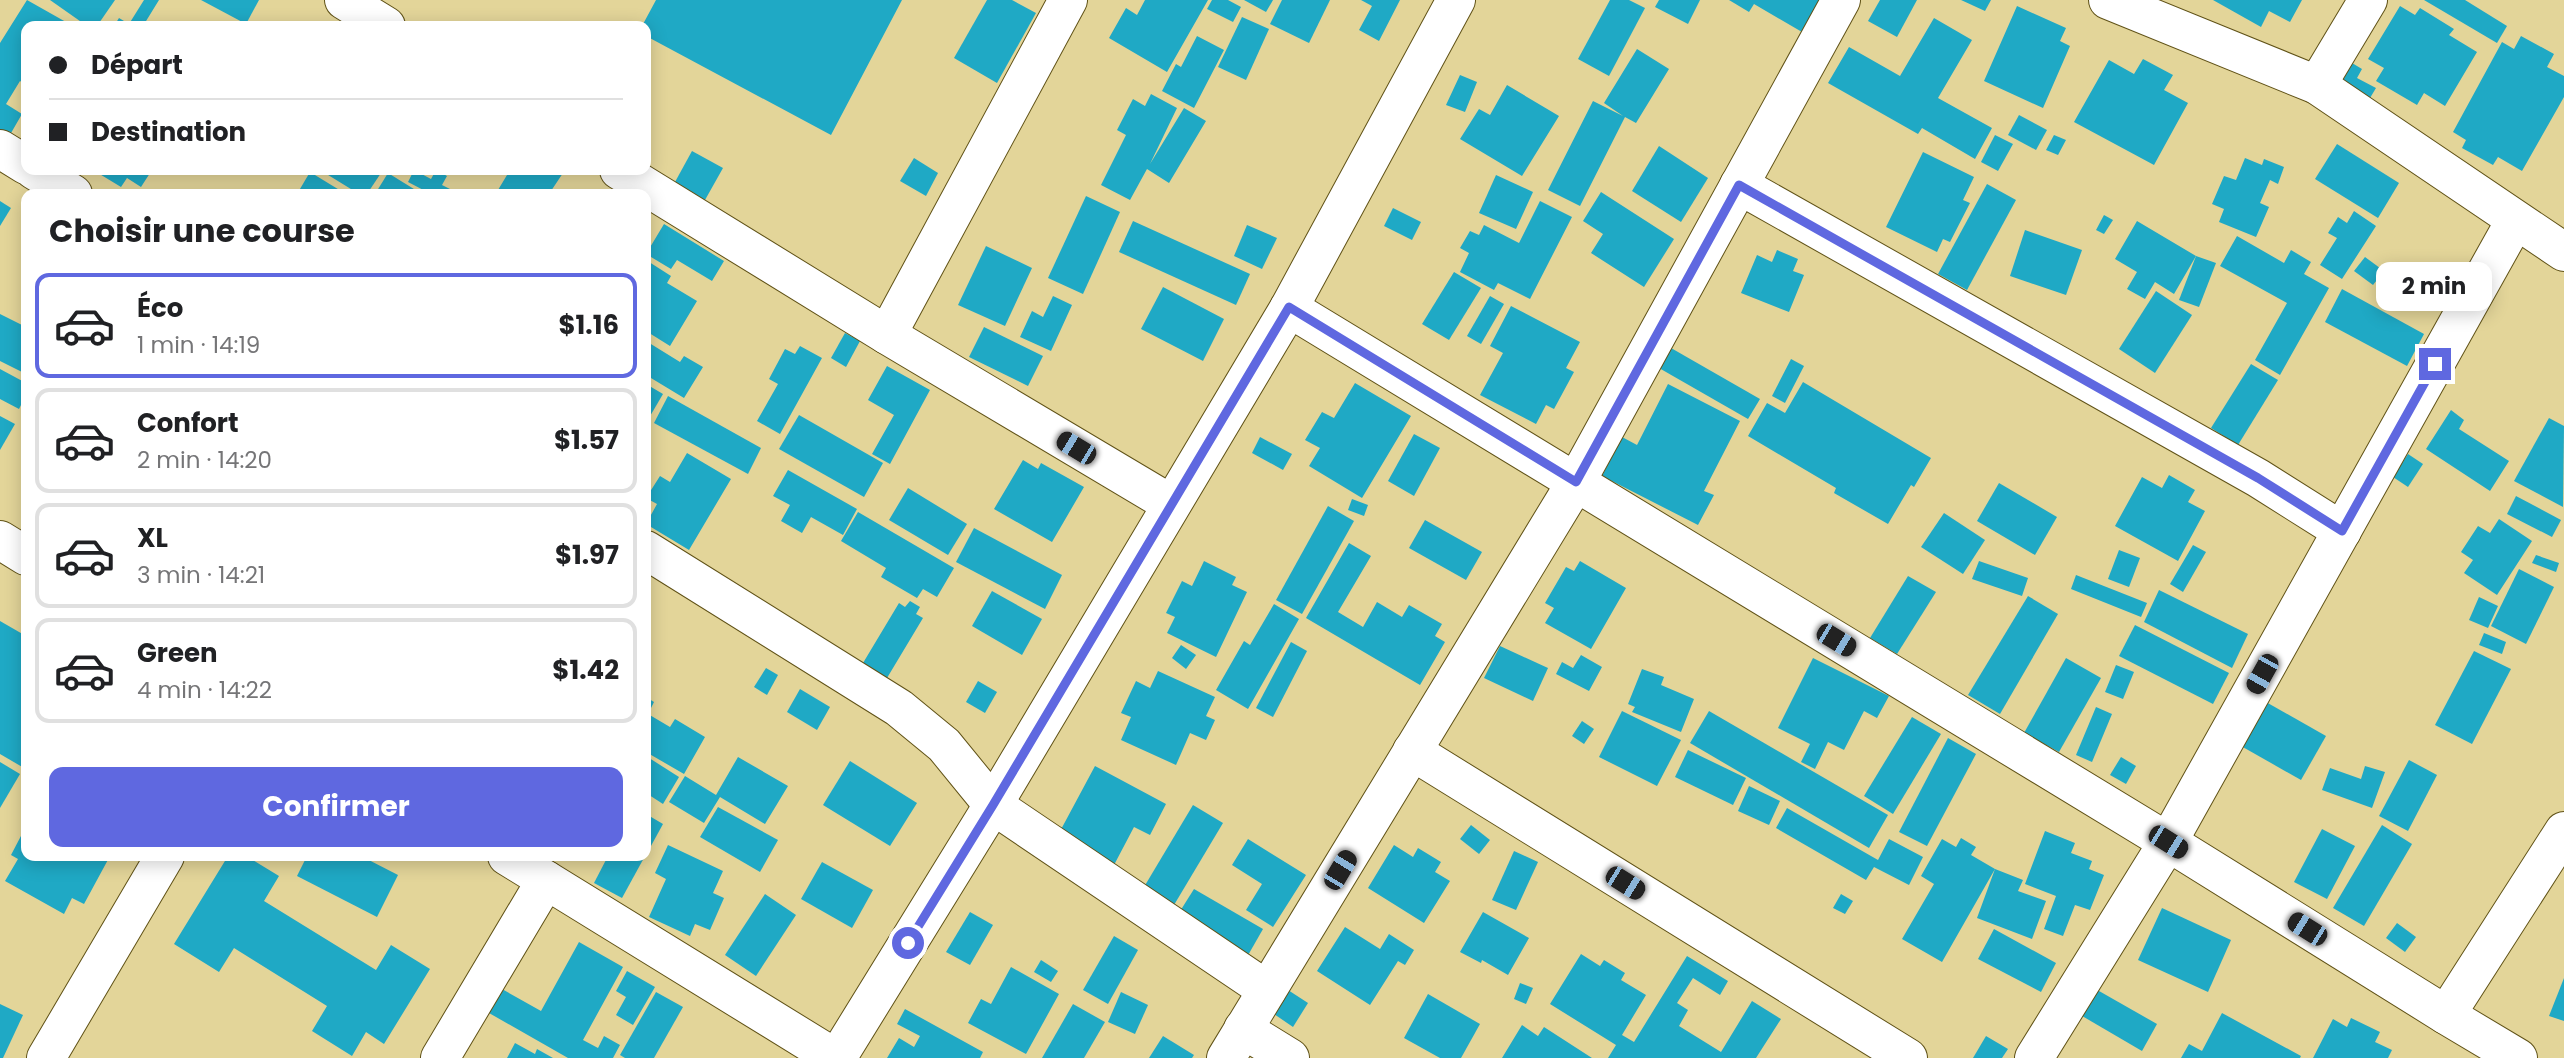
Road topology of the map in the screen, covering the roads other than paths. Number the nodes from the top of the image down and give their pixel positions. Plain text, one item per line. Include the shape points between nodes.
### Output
1 (344, 0) edge
2 (1068, 0) edge
3 (1456, 0) edge
4 (1841, 0) edge
5 (2108, 0) edge
6 (2368, 0) edge
7 (378, 21) edge
8 (2316, 85) junction
9 (0, 149) edge
10 (21, 162) edge
11 (42, 175) edge
12 (627, 175) edge
13 (1739, 185) junction
14 (65, 189) edge
15 (650, 189) edge
16 (651, 190) edge
17 (2515, 221) junction
18 (2564, 252) edge
19 (1289, 307) junction
20 (887, 335) junction
21 (1576, 482) junction
22 (1171, 504) junction
23 (2342, 531) junction
24 (0, 540) edge
25 (21, 553) edge
26 (651, 553) edge
27 (1412, 751) junction
28 (993, 805) junction
29 (2564, 831) edge
30 (2168, 842) junction
31 (162, 861) edge
32 (515, 861) edge
33 (546, 880) junction
34 (1267, 990) junction
35 (2446, 1015) junction
36 (1235, 1044) edge
37 (46, 1058) edge
38 (440, 1058) edge
39 (836, 1058) edge
40 (1290, 1058) edge
41 (1908, 1058) edge
42 (2034, 1058) edge
43 (2518, 1058) edge

1 - 7 street
2 - 20 street
3 - 19 street
4 - 13 street
5 - 8 street
6 - 8 street
8 - 17 street
9 - 10 street
11 - 14 street
12 - 15 street
13 - 21 street
13 - 23 street via 2258,478
16 - 20 street
17 - 18 street
17 - 23 street
19 - 21 street
19 - 22 street
20 - 22 street
21 - 27 street
21 - 30 street
22 - 28 street
23 - 30 street
24 - 25 street
26 - 28 street via 899,708 944,745
27 - 34 street
27 - 41 street
28 - 34 street
28 - 39 street
29 - 35 street
30 - 35 street
30 - 42 street
31 - 37 street
32 - 33 street
33 - 38 street
33 - 39 street
34 - 36 street
35 - 43 street
36 - 40 street

